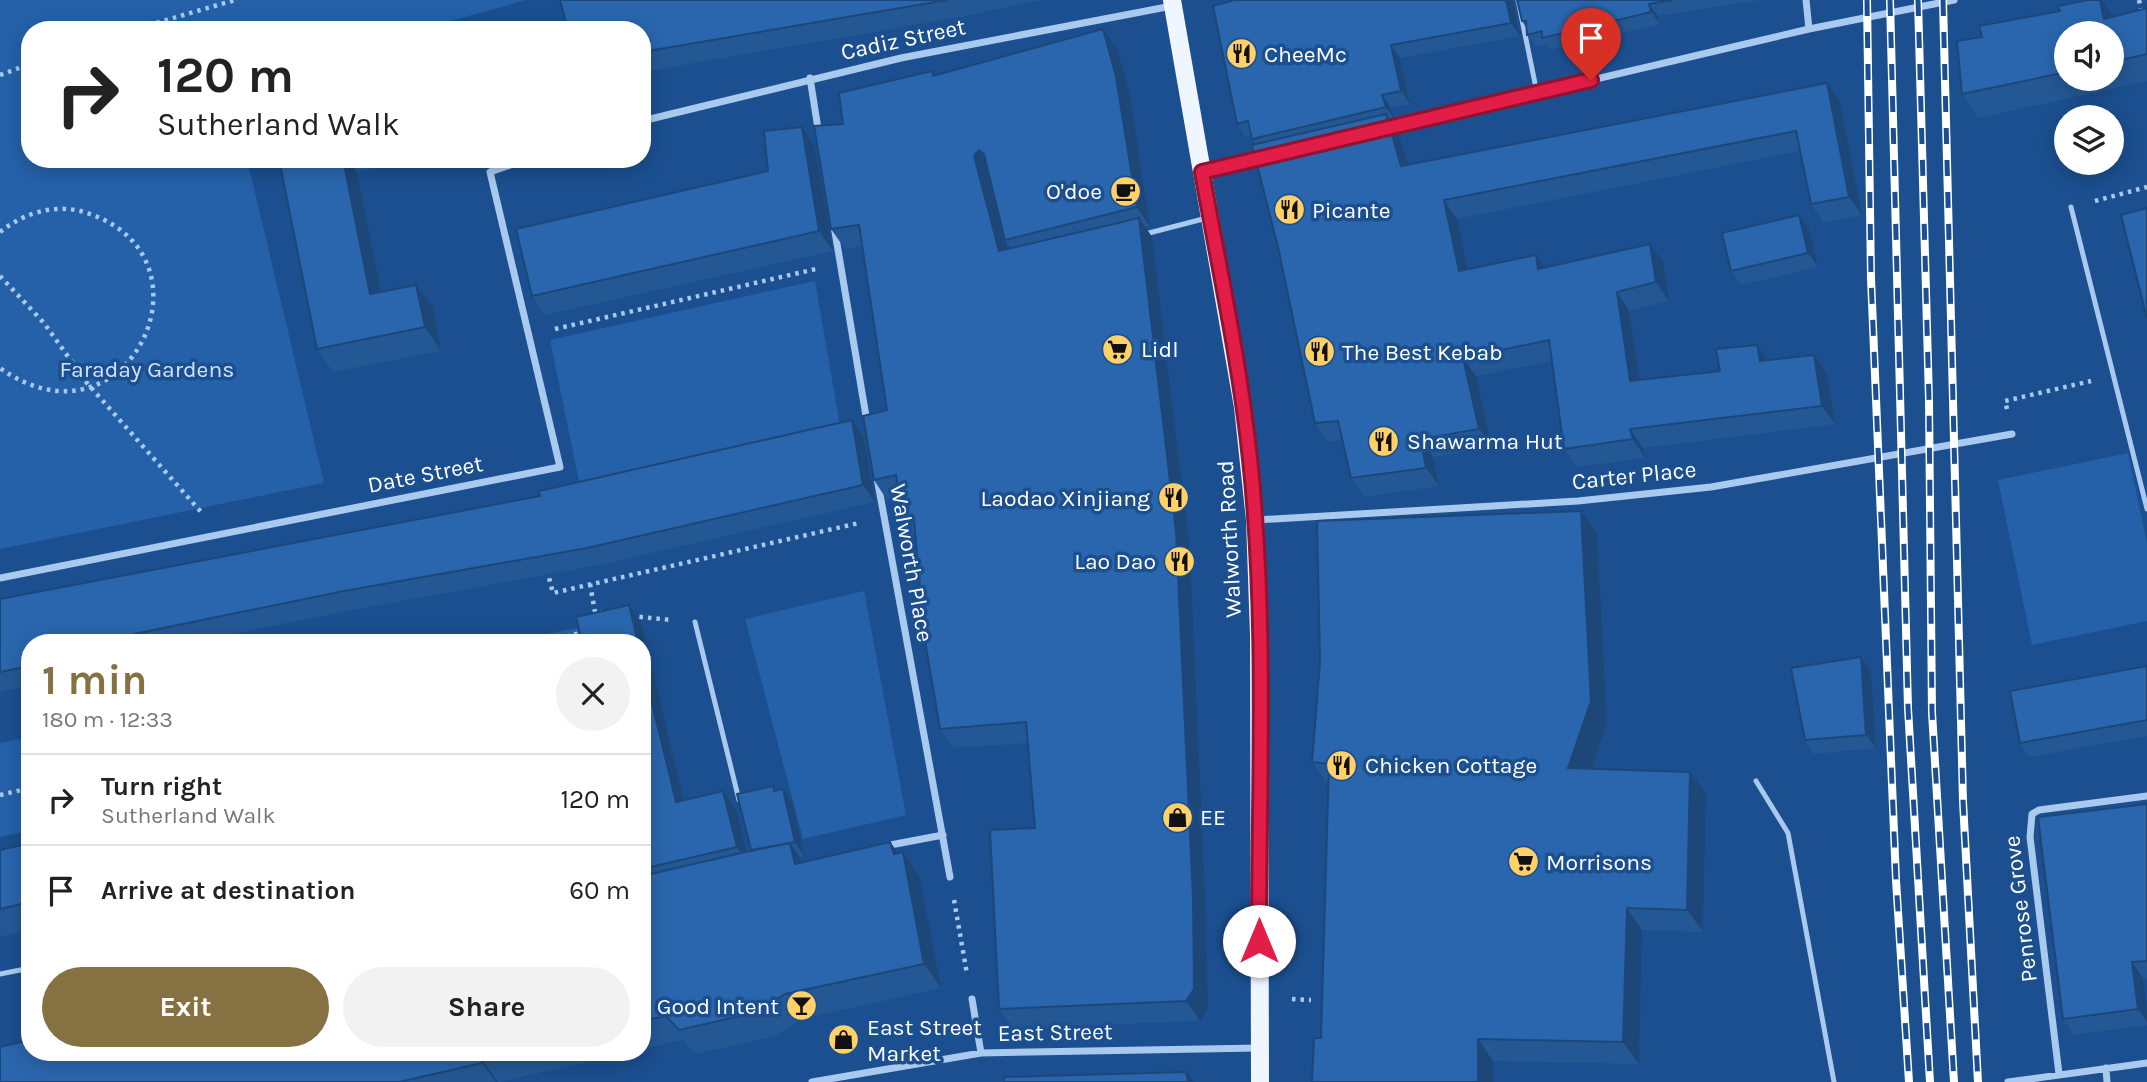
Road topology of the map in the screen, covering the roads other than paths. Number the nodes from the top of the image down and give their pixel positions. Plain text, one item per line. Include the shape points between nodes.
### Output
1 (1518, 0) edge
2 (1806, 0) edge
3 (1954, 0) edge
4 (1173, 3) edge
5 (1809, 29) junction
6 (810, 78) junction
7 (1536, 93) junction
8 (651, 119) edge
9 (1376, 131) edge
10 (821, 144) edge
11 (1270, 156) edge
12 (501, 168) edge
13 (1202, 172) junction
14 (2071, 207) road end
15 (832, 211) edge
16 (1210, 218) junction
17 (1143, 234) edge
18 (2012, 434) road end
19 (870, 435) edge
20 (874, 463) edge
21 (2147, 509) edge
22 (1255, 520) junction
23 (0, 578) edge
24 (695, 622) road end
25 (1756, 781) dead end
26 (2147, 796) edge
27 (741, 805) edge
28 (943, 835) junction
29 (876, 848) edge
30 (950, 877) road end
31 (21, 970) edge
32 (0, 974) edge
33 (972, 999) road end
34 (1259, 1048) junction
35 (981, 1053) junction
36 (2147, 1063) edge
37 (2106, 1068) junction
38 (2060, 1074) junction
39 (812, 1082) edge
40 (1260, 1082) edge
41 (1834, 1082) edge
42 (2008, 1082) edge
43 (2108, 1082) edge

1 - 7 lane
2 - 5 street
3 - 5 street
4 - 6 street, Cadiz Street
4 - 13 main road, Walworth Road
5 - 7 street
6 - 8 street, Cadiz Street
6 - 10 street
7 - 9 street
11 - 13 street
12 - 23 street, Date Street via 490,172 560,467
13 - 16 main road, Walworth Road
14 - 21 lane
15 - 19 street
16 - 17 lane
16 - 22 main road, Walworth Road via 1245,420
18 - 22 street, Carter Place via 1711,487 1578,501
20 - 28 street, Walworth Place
22 - 34 main road, Walworth Road
24 - 27 lane
25 - 41 lane via 1788,833
26 - 38 street, Penrose Grove via 2032,814 2030,837
28 - 29 street
28 - 30 street, Walworth Place
31 - 32 lane
33 - 35 street
34 - 35 street, East Street
34 - 40 main road, Walworth Road
35 - 39 street, East Street
36 - 37 street
37 - 38 street
37 - 43 street
38 - 42 street

